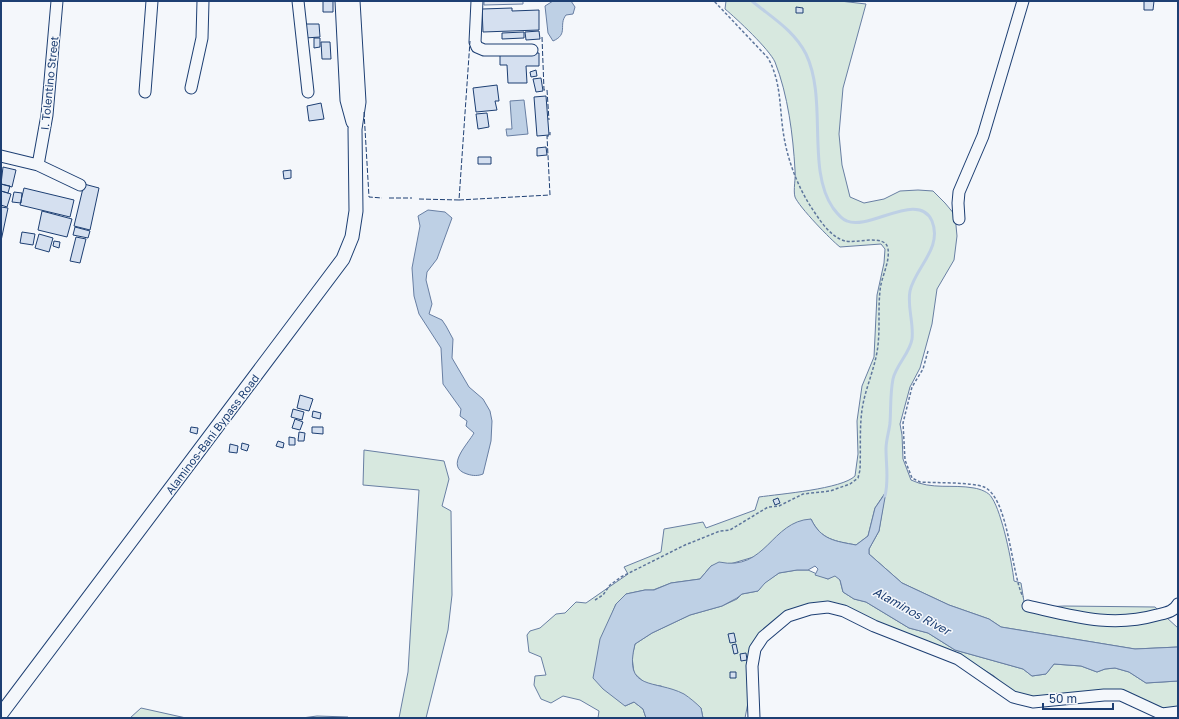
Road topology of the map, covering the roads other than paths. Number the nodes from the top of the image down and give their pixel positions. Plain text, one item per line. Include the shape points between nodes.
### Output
1 (57, 1) edge
2 (152, 1) edge
3 (203, 1) edge
4 (298, 1) edge
5 (342, 1) edge
6 (353, 1) edge
7 (477, 1) edge
8 (1023, 1) edge
9 (532, 50) dead end
10 (191, 88) dead end
11 (145, 92) dead end
12 (308, 92) dead end
13 (355, 129) junction
14 (1, 156) edge
15 (38, 165) junction
16 (80, 185) dead end
17 (959, 218) dead end
18 (1178, 604) edge
19 (1028, 606) road end
20 (1178, 712) edge
21 (1, 714) edge
22 (754, 718) edge

1 - 15 street, I. Tolentino Street via 47,116
2 - 11 street
3 - 10 street via 202,38
4 - 12 street
5 - 13 main road, Alaminos-Bani Bypass Road via 347,100
6 - 13 main road, Alaminos-Bani Bypass Road via 359,102
7 - 9 street via 474,42 477,47 484,50
8 - 17 street via 983,136 960,192
13 - 21 main road, Alaminos-Bani Bypass Road via 356,211 352,237 343,259
14 - 15 street
15 - 16 street
18 - 19 street via 1167,613 1144,619 1119,621 1088,620
20 - 22 street via 1162,714 1121,695 1033,702 1013,697 958,660 844,611 828,607 788,616 763,637 754,649

